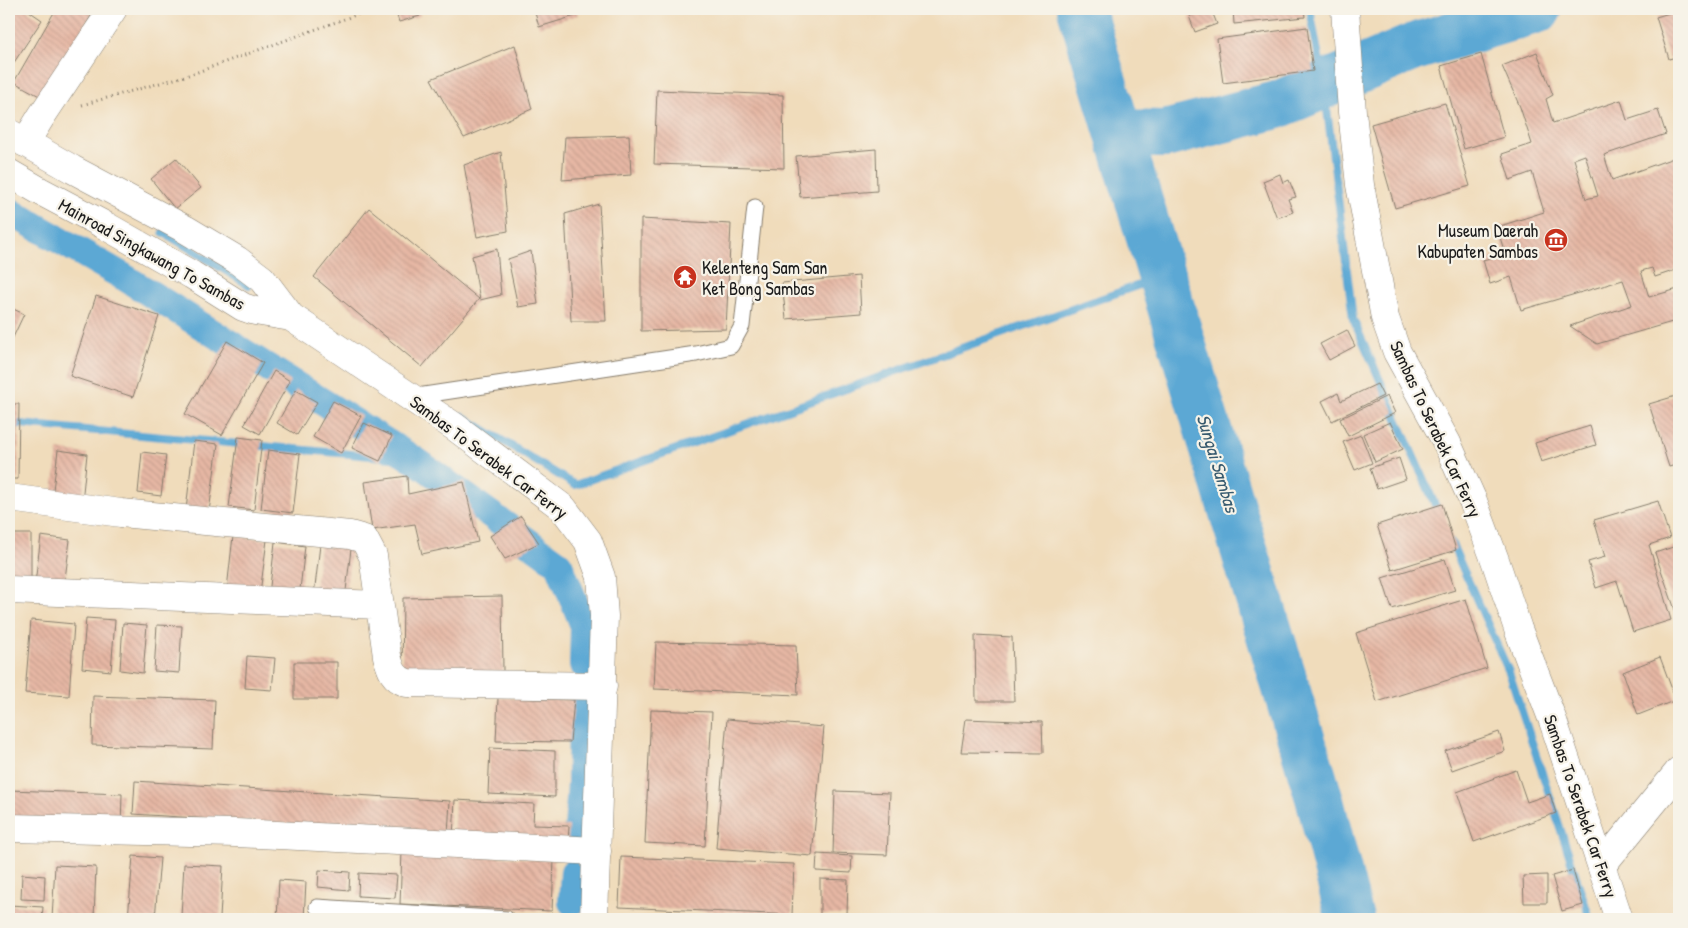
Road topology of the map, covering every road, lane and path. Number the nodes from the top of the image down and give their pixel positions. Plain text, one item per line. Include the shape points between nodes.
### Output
1 (113, 9) edge
2 (372, 9) edge
3 (1346, 9) edge
4 (41, 117) junction
5 (17, 138) edge
6 (9, 173) edge
7 (756, 208) dead end
8 (290, 317) junction
9 (410, 397) junction
10 (9, 498) edge
11 (9, 590) edge
12 (379, 605) junction
13 (603, 686) junction
14 (1679, 771) edge
15 (9, 828) edge
16 (597, 852) junction
17 (1602, 865) junction
18 (317, 907) dead end
19 (507, 919) edge
20 (594, 919) edge
21 (1619, 919) edge

1 - 4 main road
2 - 4 path via 192,74
3 - 17 main road, Sambas To Serabek Car Ferry via 1360,185 1385,318 1397,352 1447,444 1473,501
4 - 5 main road
5 - 8 main road, Mainroad Singkawang To Sambas via 237,260 262,279
6 - 8 main road, Mainroad Singkawang To Sambas via 243,307
7 - 9 lane via 742,326 731,346
8 - 9 main road, Sambas To Serabek Car Ferry
9 - 13 main road, Sambas To Serabek Car Ferry via 563,508 588,541 601,577
10 - 12 main road via 364,539 373,556
11 - 12 main road
12 - 13 main road via 391,671 400,680
13 - 16 main road, Sambas To Serabek Car Ferry
14 - 17 main road
15 - 16 main road via 236,833
16 - 20 main road, Sambas To Serabek Car Ferry
17 - 21 main road, Sambas To Serabek Car Ferry
18 - 19 lane

